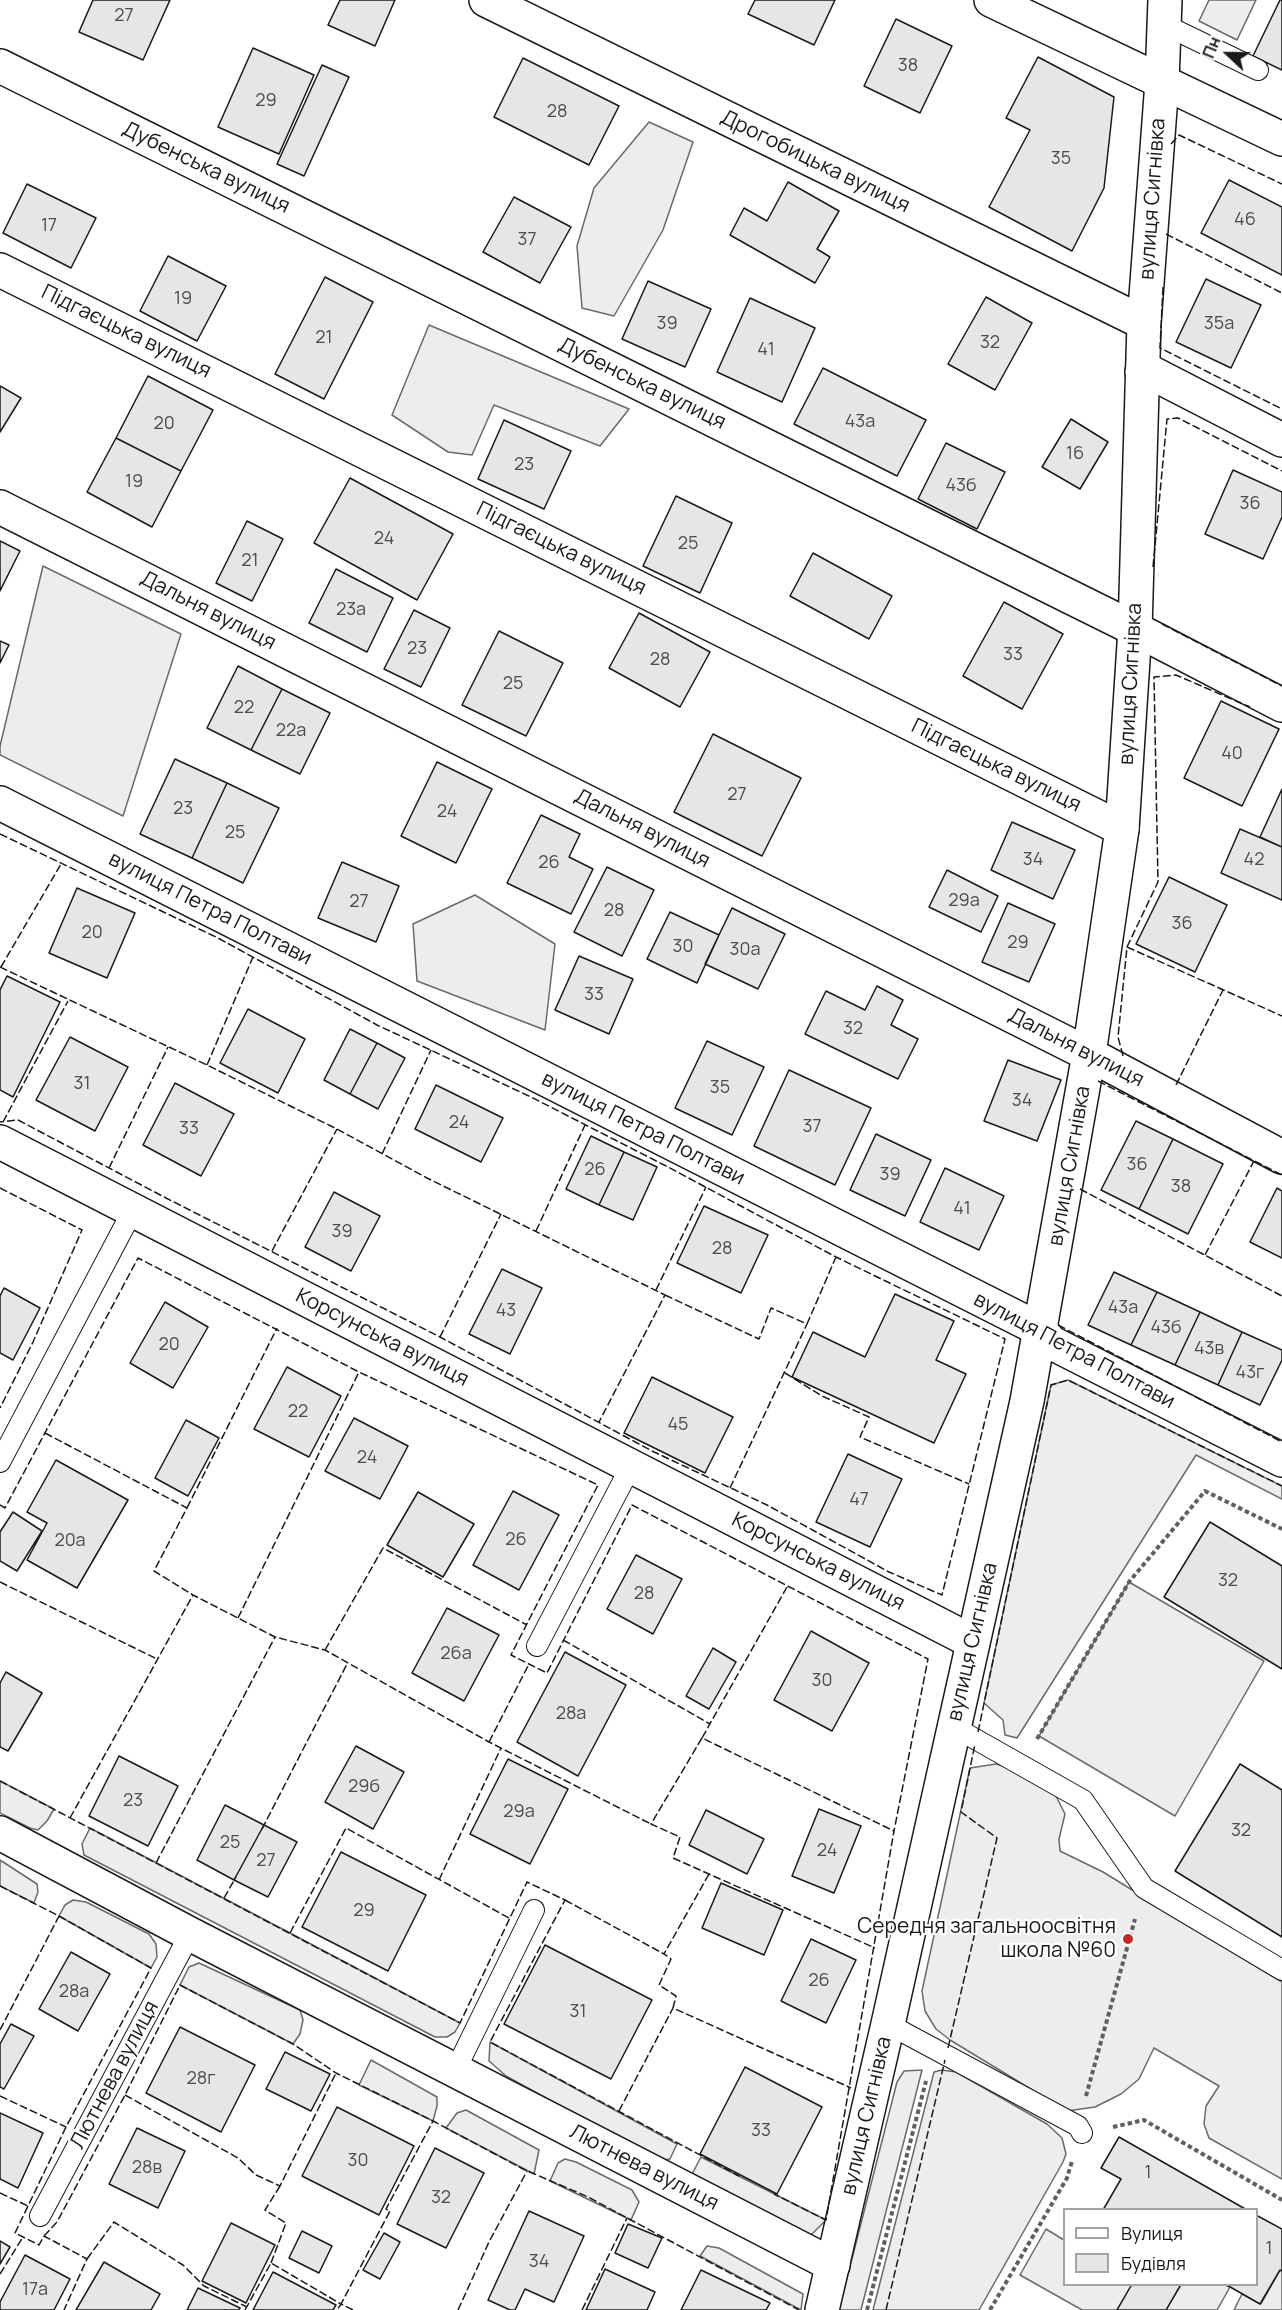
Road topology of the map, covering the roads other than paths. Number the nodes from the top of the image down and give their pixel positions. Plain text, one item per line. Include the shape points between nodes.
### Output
1 (486, 0) edge
2 (992, 0) edge
3 (1165, 13) edge
4 (0, 66) edge
5 (1258, 70) dead end
6 (1162, 82) junction
7 (1282, 139) edge
8 (0, 270) edge
9 (1144, 323) junction
10 (1142, 372) junction
11 (1282, 440) edge
12 (0, 507) edge
13 (1135, 629) junction
14 (1282, 705) edge
15 (0, 803) edge
16 (1122, 829) junction
17 (1089, 1054) junction
18 (0, 1142) edge
19 (1282, 1157) edge
20 (133, 1210) junction
21 (1041, 1330) junction
22 (1282, 1460) edge
23 (0, 1462) edge
24 (631, 1466) junction
25 (974, 1642) junction
26 (537, 1646) dead end
27 (954, 1727) junction
28 (0, 1833) edge
29 (534, 1910) dead end
30 (190, 1934) junction
31 (1282, 1970) edge
32 (888, 2024) junction
33 (455, 2071) junction
34 (1080, 2130) road end
35 (40, 2216) dead end
36 (832, 2265) junction
37 (822, 2310) edge

1 - 9 street, Дрогобицька вулиця
2 - 6 street
3 - 5 lane
3 - 6 street, вулиця Сигнівка
4 - 13 street, Дубенська вулиця
6 - 7 street
6 - 9 street, вулиця Сигнівка
8 - 16 street, Підгаєцька вулиця
9 - 10 street, вулиця Сигнівка
10 - 11 street via 1152,373
10 - 13 street, вулиця Сигнівка
12 - 17 street, Дальня вулиця
13 - 14 street, Дубенська вулиця
13 - 16 street, вулиця Сигнівка
15 - 21 street, вулиця Петра Полтави
16 - 17 street, вулиця Сигнівка
17 - 19 street, Дальня вулиця
17 - 21 street, вулиця Сигнівка
18 - 20 street, Корсунська вулиця
20 - 23 lane
20 - 24 street, Корсунська вулиця
21 - 22 street, вулиця Петра Полтави via 1050,1342
21 - 25 street, вулиця Сигнівка
24 - 25 street, Корсунська вулиця
24 - 26 lane
25 - 27 street, вулиця Сигнівка
27 - 31 lane via 1083,1800 1144,1888
27 - 32 street, вулиця Сигнівка
28 - 30 street, Лютнева вулиця
29 - 33 lane
30 - 33 street, Лютнева вулиця
30 - 35 lane, Лютнева вулиця
32 - 34 lane
32 - 36 street, вулиця Сигнівка
33 - 36 street, Лютнева вулиця
36 - 37 street, вулиця Сигнівка

